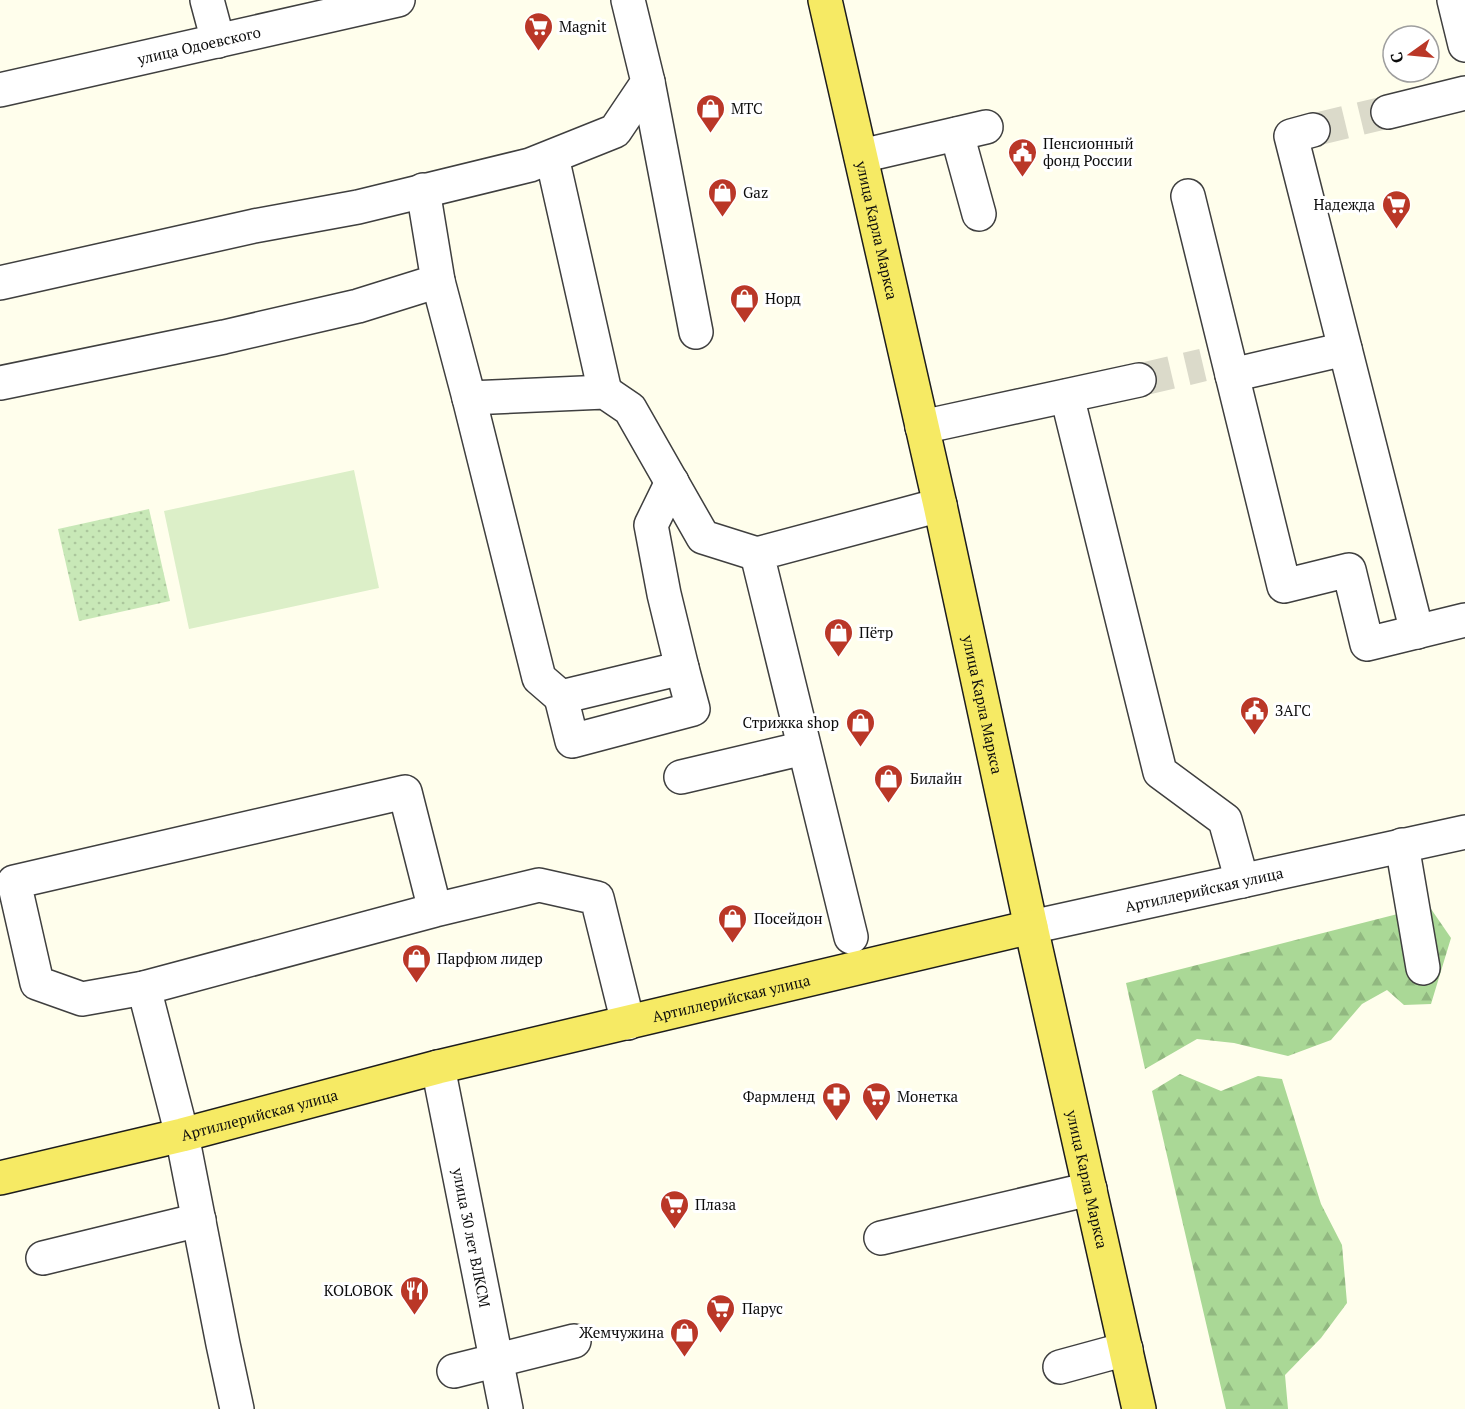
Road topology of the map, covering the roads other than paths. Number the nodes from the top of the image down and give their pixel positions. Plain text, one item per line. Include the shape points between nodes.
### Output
1 (207, 0) edge
2 (398, 0) edge
3 (628, 0) edge
4 (825, 0) edge
5 (1454, 0) edge
6 (343, 6) edge
7 (218, 41) junction
8 (1465, 45) edge
9 (648, 82) junction
10 (0, 90) edge
11 (1465, 93) edge
12 (1388, 112) tunnel mouth
13 (1313, 130) tunnel mouth
14 (861, 156) junction
15 (552, 157) junction
16 (423, 190) junction
17 (1188, 196) dead end
18 (979, 214) dead end
19 (438, 281) junction
20 (0, 283) edge
21 (696, 332) dead end
22 (1345, 349) junction
23 (1221, 367) junction
24 (1139, 380) tunnel mouth
25 (0, 383) edge
26 (605, 392) junction
27 (1067, 396) junction
28 (470, 398) junction
29 (922, 427) junction
30 (672, 482) junction
31 (940, 505) junction
32 (757, 554) junction
33 (1465, 620) edge
34 (1417, 632) junction
35 (682, 668) junction
36 (561, 697) junction
37 (804, 748) junction
38 (681, 777) dead end
39 (1465, 832) edge
40 (1402, 845) junction
41 (1242, 881) junction
42 (435, 910) junction
43 (1031, 927) junction
44 (851, 938) dead end
45 (1423, 968) dead end
46 (144, 988) junction
47 (628, 1023) junction
48 (438, 1067) junction
49 (182, 1135) junction
50 (0, 1178) edge
51 (1090, 1189) junction
52 (199, 1220) junction
53 (881, 1238) dead end
54 (43, 1258) dead end
55 (574, 1341) dead end
56 (1126, 1349) junction
57 (496, 1361) junction
58 (1060, 1367) dead end
59 (454, 1371) dead end
60 (237, 1409) edge
61 (506, 1409) edge
62 (1139, 1409) edge

1 - 7 street
2 - 6 street, улица Одоевского
3 - 9 street
4 - 14 main road, улица Карла Маркса
5 - 8 street
6 - 7 street, улица Одоевского
7 - 10 street, улица Одоевского
9 - 15 street via 615,131
9 - 21 street
11 - 12 street
13 - 22 street via 1291,136
14 - 18 street via 971,130
14 - 29 main road, улица Карла Маркса
15 - 16 street
15 - 26 street
16 - 19 street
16 - 20 street
17 - 23 street
19 - 25 street via 347,308 224,337
19 - 28 street
22 - 23 street
22 - 34 street
23 - 34 street via 1284,586 1349,570 1368,644
24 - 27 street
26 - 28 street
26 - 30 street via 630,409
27 - 29 street
27 - 41 street via 1160,772 1225,820
28 - 36 street via 539,678
29 - 31 main road, улица Карла Маркса
30 - 32 street via 703,537
30 - 35 street via 651,525
31 - 32 street
31 - 43 main road, улица Карла Маркса
32 - 37 street
33 - 34 street
35 - 36 street
35 - 36 street via 693,709 572,741
37 - 38 street
37 - 44 street
39 - 40 street, Артиллерийская улица
40 - 41 street, Артиллерийская улица
40 - 45 street
41 - 43 street, Артиллерийская улица
42 - 46 street
42 - 46 street via 405,792 14,882 37,983 82,999
42 - 47 street via 538,885 597,898
43 - 47 main road, Артиллерийская улица
43 - 51 main road, улица Карла Маркса
46 - 49 street
47 - 48 main road, Артиллерийская улица
48 - 49 main road, Артиллерийская улица
48 - 57 street, улица 30 лет ВЛКСМ
49 - 50 main road, Артиллерийская улица
49 - 52 street
51 - 53 street
51 - 56 main road, улица Карла Маркса
52 - 54 street
52 - 60 street
55 - 57 street
56 - 58 street
56 - 62 main road, улица Карла Маркса
57 - 59 street
57 - 61 street, улица 30 лет ВЛКСМ

